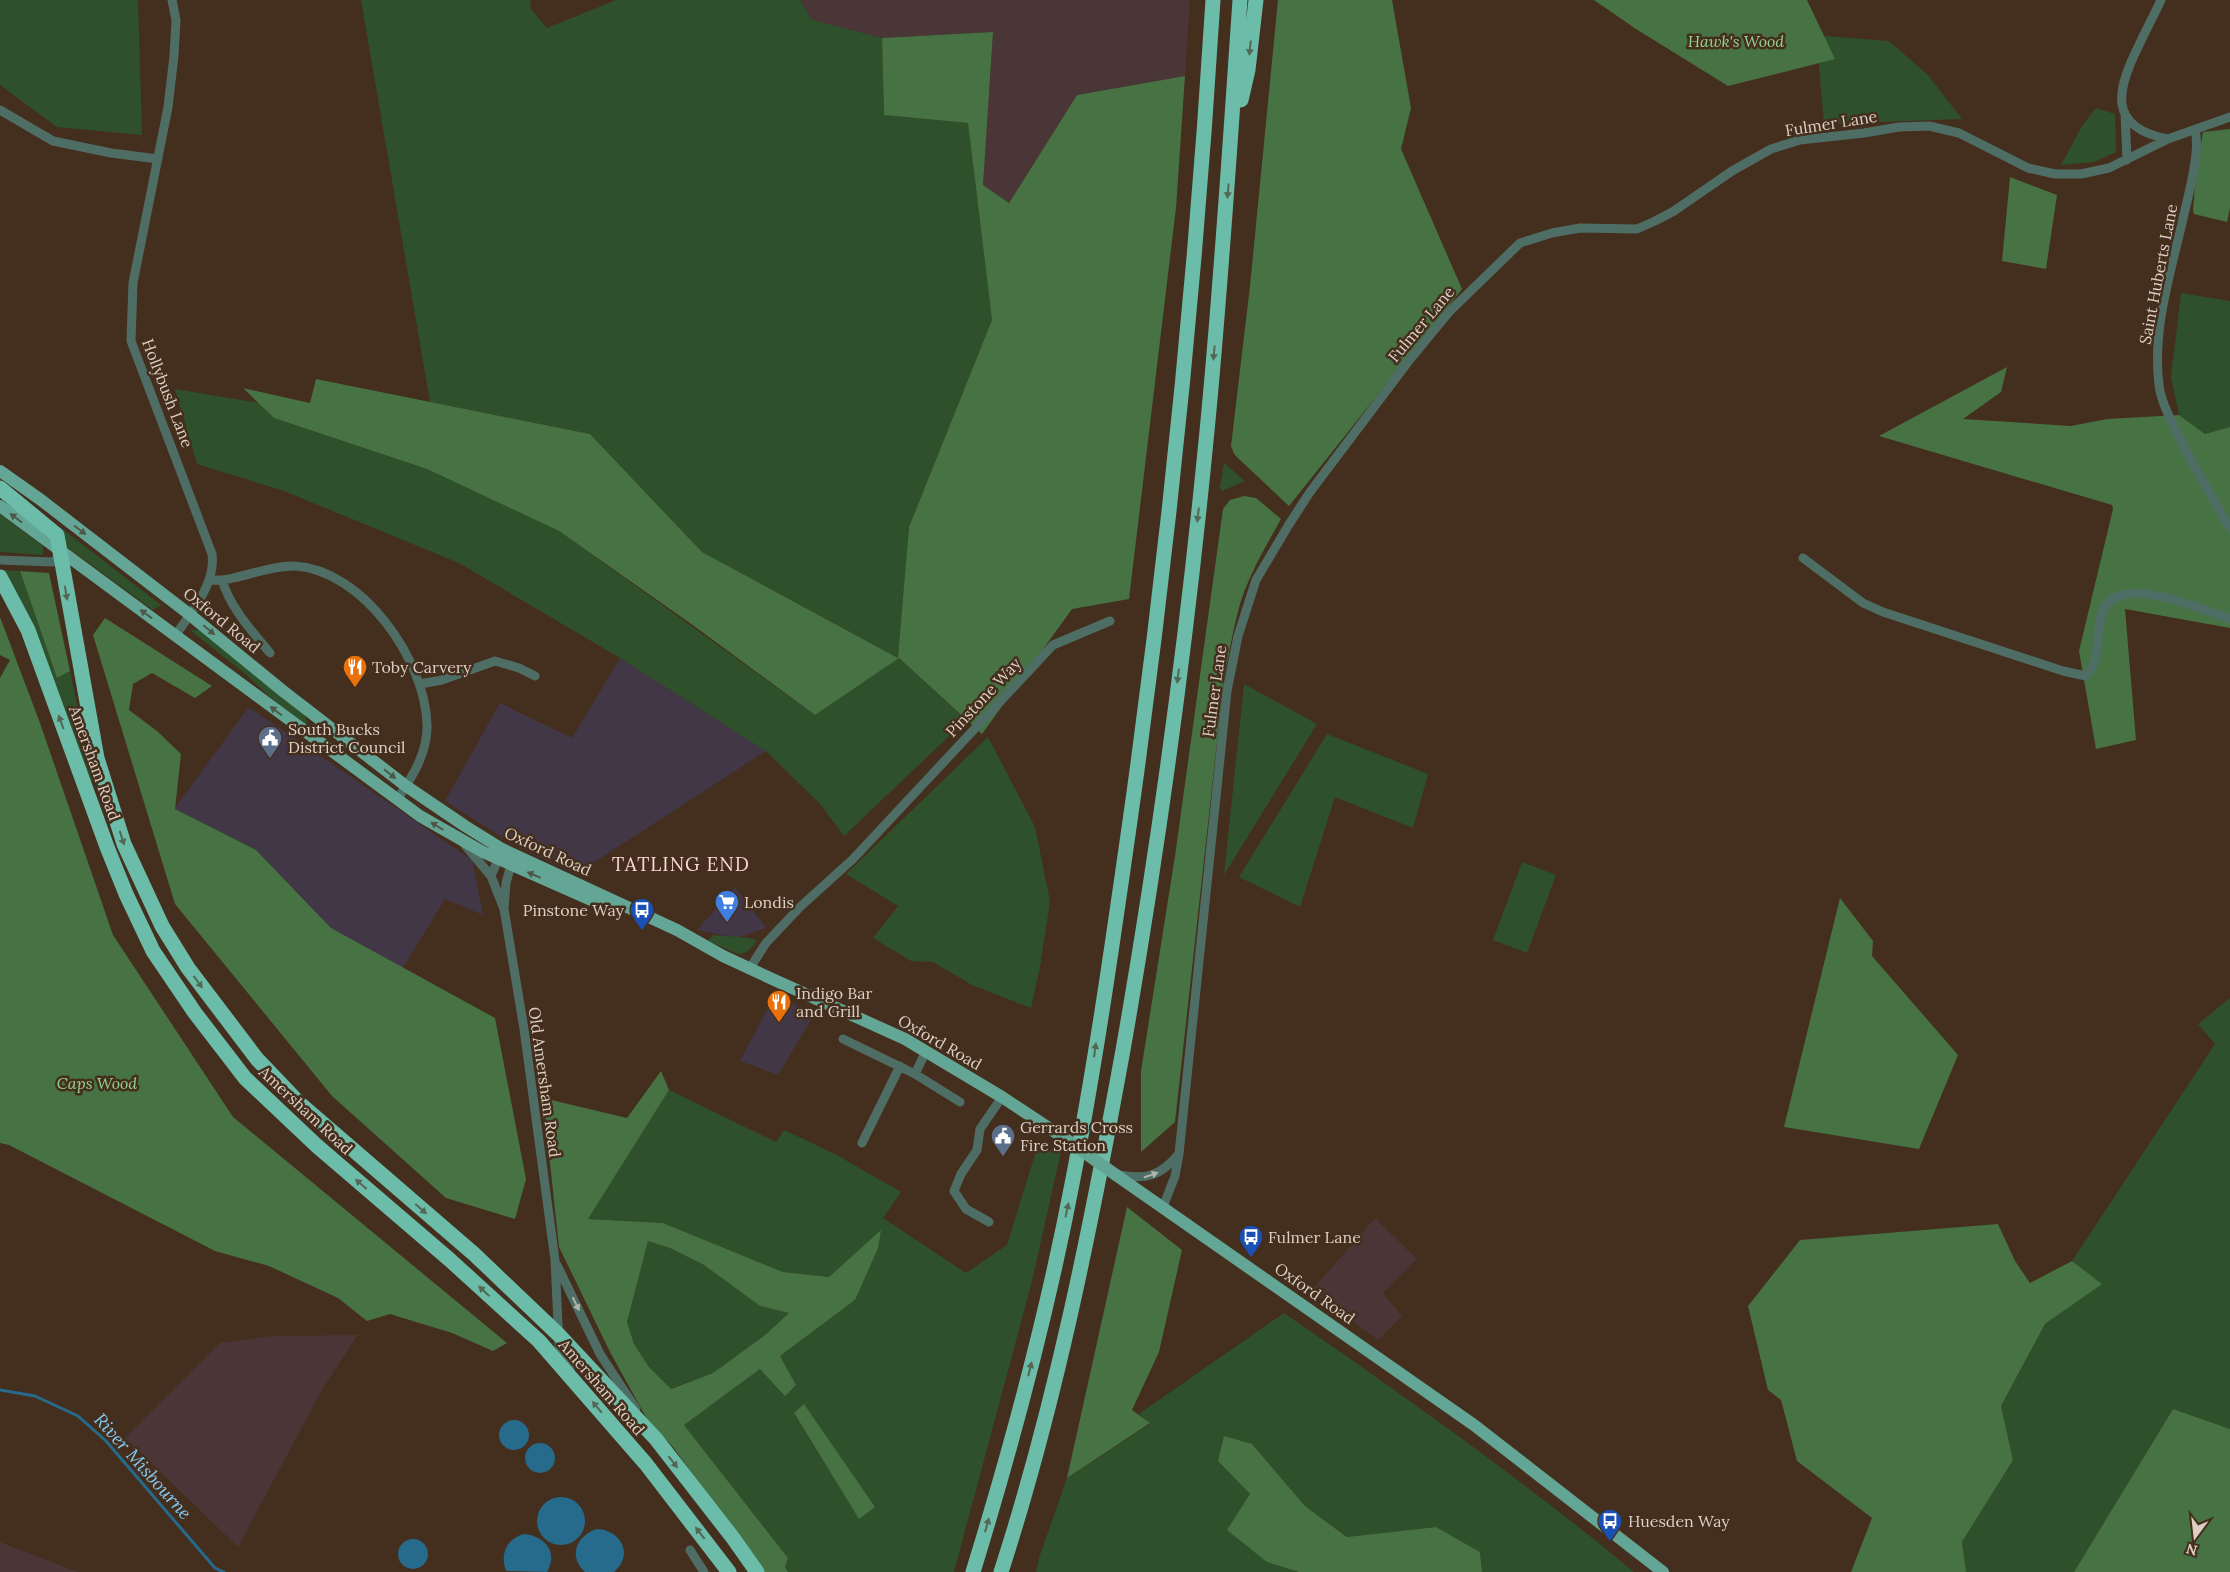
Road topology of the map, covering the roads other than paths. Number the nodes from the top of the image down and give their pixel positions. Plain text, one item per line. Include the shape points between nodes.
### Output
1 (172, 0) edge
2 (1213, 0) edge
3 (1240, 0) edge
4 (1256, 0) edge
5 (2162, 0) edge
6 (0, 110) edge
7 (2125, 113) junction
8 (2230, 117) edge
9 (2194, 130) junction
10 (2168, 139) junction
11 (1232, 143) junction
12 (158, 159) junction
13 (2127, 160) junction
14 (0, 471) edge
15 (0, 488) edge
16 (0, 506) edge
17 (2230, 528) edge
18 (61, 553) junction
19 (1803, 558) dead end
20 (0, 560) edge
21 (0, 577) edge
22 (209, 580) junction
23 (222, 580) junction
24 (189, 614) junction
25 (2230, 619) edge
26 (1110, 621) dead end
27 (176, 635) junction
28 (270, 653) dead end
29 (535, 676) dead end
30 (420, 684) junction
31 (320, 721) junction
32 (316, 740) junction
33 (406, 786) junction
34 (397, 800) junction
35 (462, 841) junction
36 (500, 854) junction
37 (513, 860) junction
38 (491, 876) junction
39 (504, 909) junction
40 (750, 968) junction
41 (843, 1039) dead end
42 (926, 1050) junction
43 (900, 1066) junction
44 (915, 1074) junction
45 (1002, 1097) junction
46 (960, 1102) dead end
47 (862, 1143) dead end
48 (1179, 1154) junction
49 (1116, 1175) junction
50 (1163, 1207) junction
51 (989, 1222) dead end
52 (555, 1260) junction
53 (559, 1335) junction
54 (582, 1389) junction
55 (656, 1439) junction
56 (690, 1550) dead end
57 (704, 1572) edge
58 (729, 1572) edge
59 (756, 1572) edge
60 (973, 1572) edge
61 (1001, 1572) edge
62 (1663, 1572) edge

1 - 12 street, Hollybush Lane via 176,20 174,56
60 -> 2 highway via 1023,1397 1070,1195 1122,875 1144,724 1180,420 1204,148
3 - 11 highway
4 -> 11 highway via 1248,70
5 - 7 street via 2122,83 2121,101
6 - 12 street via 53,140
7 - 10 street via 2139,130
7 - 13 street
8 - 9 street, Fulmer Lane
9 - 10 street, Fulmer Lane
9 - 17 street, Saint Huberts Lane via 2197,146 2158,340 2159,386 2165,408 2192,464
10 - 13 street, Fulmer Lane
11 -> 61 highway via 1202,480 1170,744 1137,967 1097,1193 1066,1333
12 - 22 street, Hollybush Lane via 133,283 131,341 209,544 213,563
13 - 48 street, Fulmer Lane via 2081,174 2056,174 2028,168 1959,132 1929,126 1800,140 1771,149 1655,222 1637,228 1580,228 1520,243 1450,311 1310,492 1256,580 1245,610 1227,692
14 -> 24 main road, Oxford Road
15 - 18 highway via 57,535
18 -> 16 main road
18 - 20 street via 52,562
27 -> 18 main road
18 -> 53 highway via 97,758 124,844 162,926 188,968 257,1059 299,1103 474,1254
19 - 25 street via 1863,603 1883,612 2086,676 2095,661 2102,612 2116,598 2132,592 2152,594
54 -> 21 highway, Amersham Road via 539,1341 317,1146 245,1078 195,1013 153,951 126,894 28,630
22 - 23 street
22 - 24 street, Hollybush Lane
23 - 28 street via 240,617
23 - 30 street via 264,569 296,566 334,576 370,604 402,645
24 - 27 street, Hollybush Lane
24 -> 31 main road, Oxford Road
26 - 40 street, Pinstone Way via 1053,645 853,859 766,943
32 -> 27 main road
29 - 30 street via 509,664 495,662
30 - 33 street via 427,724 423,757
31 - 32 main road
31 -> 33 main road, Oxford Road
32 - 34 main road
33 - 34 street
33 - 36 main road, Oxford Road
35 -> 34 main road
35 - 36 main road
35 - 38 street, Old Amersham Road
36 - 37 main road, Oxford Road
36 - 38 street
37 - 39 street, Old Amersham Road via 506,883
37 - 40 main road, Oxford Road via 677,930
38 - 39 street, Old Amersham Road
39 - 52 street, Old Amersham Road via 524,1029
40 - 42 main road, Oxford Road
41 - 43 street
42 - 44 street
42 - 45 main road, Oxford Road
43 - 44 street
43 - 47 street
44 - 46 street
45 - 49 main road, Oxford Road, bridge
45 - 51 street via 980,1129 977,1150 954,1191 966,1209
49 -> 48 street via 1140,1179 1150,1176 1161,1172
48 - 50 street, Fulmer Lane via 1175,1176
49 - 50 main road, Oxford Road
50 - 62 main road, Oxford Road via 1474,1425
52 - 53 street, Old Amersham Road
52 -> 55 street, Old Amersham Road via 600,1354
53 - 54 street, Old Amersham Road via 565,1360
53 - 55 highway
58 -> 54 highway, Amersham Road via 646,1464
55 -> 59 highway
56 - 57 street

